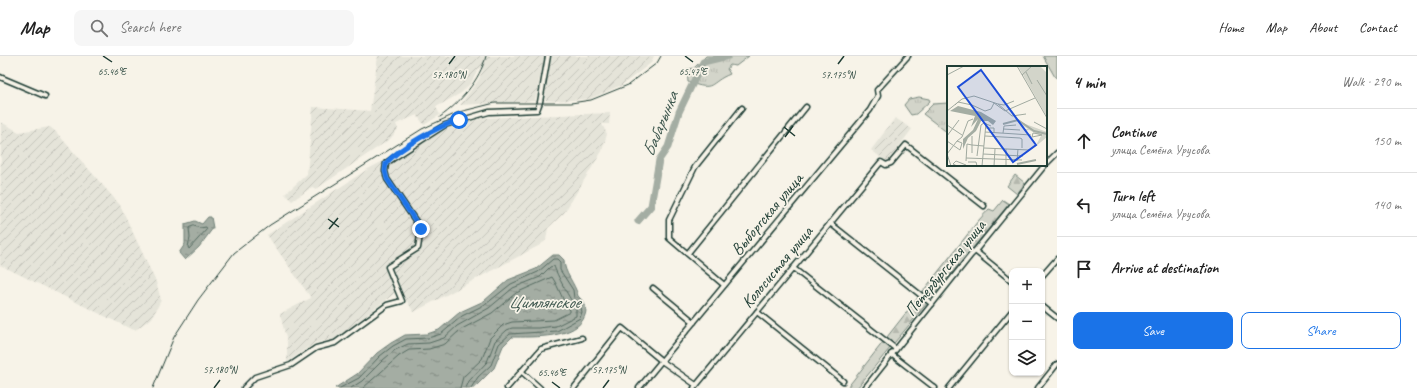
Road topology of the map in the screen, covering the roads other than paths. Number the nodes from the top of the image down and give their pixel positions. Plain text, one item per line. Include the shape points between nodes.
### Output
1 (548, 56) edge
2 (908, 56) edge
3 (0, 77) edge
4 (45, 96) dead end
5 (806, 107) dead end
6 (742, 108) dead end
7 (1057, 153) edge
8 (1047, 164) edge
9 (1045, 166) edge
10 (984, 206) dead end
11 (830, 223) junction
12 (975, 251) junction
13 (688, 253) junction
14 (1057, 259) edge
15 (793, 268) junction
16 (1045, 273) edge
17 (1009, 279) edge
18 (724, 285) junction
19 (653, 288) dead end
20 (932, 304) junction
21 (1045, 308) edge
22 (757, 312) junction
23 (1009, 315) edge
24 (1057, 318) edge
25 (694, 322) junction
26 (582, 338) dead end
27 (896, 348) junction
28 (891, 354) junction
29 (663, 362) junction
30 (1057, 364) edge
31 (521, 371) junction
32 (843, 381) dead end
33 (695, 387) edge
34 (244, 388) edge
35 (507, 388) edge
36 (540, 388) edge
37 (574, 388) edge
38 (639, 388) edge
39 (865, 388) edge
40 (935, 388) edge
41 (948, 388) edge
42 (1038, 388) edge

1 - 34 street via 537,110 489,112 444,125 386,163 387,179 421,229 418,248 388,268 402,301 387,305 335,343 316,348 291,365 255,377
2 - 18 street, Выборгская улица via 877,90 878,96 870,110
3 - 4 street
5 - 13 street
6 - 13 street via 695,167 669,220 669,238
7 - 8 street, Петербургская улица
9 - 12 street, Петербургская улица
10 - 11 street, Колосистая улица via 906,145 891,163 886,165 881,162
11 - 15 street, Колосистая улица
11 - 20 street
12 - 17 street
12 - 20 street, Петербургская улица
13 - 18 street
14 - 16 street
15 - 22 street, Колосистая улица
15 - 27 street
18 - 25 street, Выборгская улица
19 - 25 street
20 - 27 street, Петербургская улица
21 - 24 street
22 - 32 street
22 - 33 street, Колосистая улица
23 - 41 street
25 - 29 street, Выборгская улица
26 - 31 street via 541,349
27 - 28 street, Петербургская улица
28 - 39 street, Петербургская улица
28 - 40 street
29 - 33 street
29 - 37 street via 622,328
29 - 38 street, Выборгская улица
30 - 42 street
31 - 35 street
31 - 36 street

